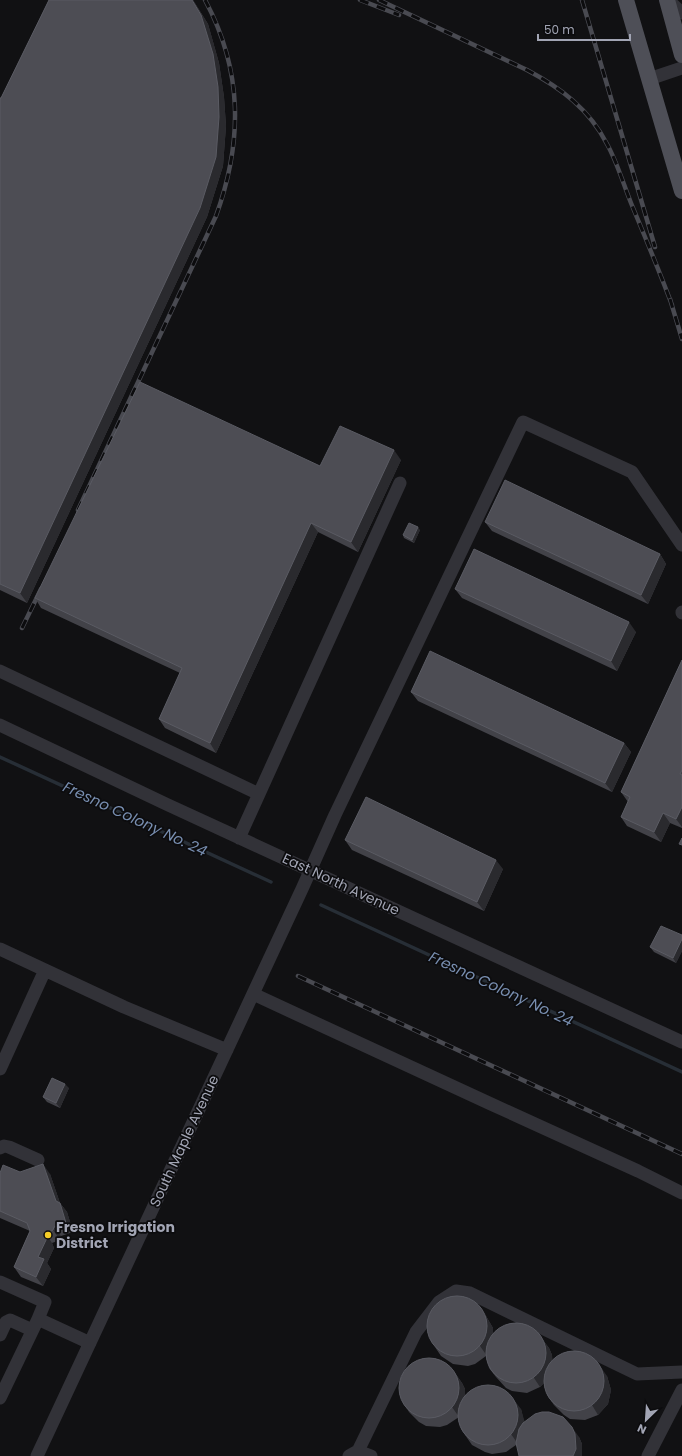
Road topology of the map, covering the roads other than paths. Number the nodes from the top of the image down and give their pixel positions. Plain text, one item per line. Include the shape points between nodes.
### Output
1 (626, 0) edge
2 (668, 0) edge
3 (682, 13) edge
4 (682, 56) edge
5 (682, 68) edge
6 (649, 79) junction
7 (682, 191) edge
8 (400, 483) dead end
9 (682, 545) edge
10 (0, 671) edge
11 (0, 725) edge
12 (259, 794) junction
13 (239, 838) junction
14 (311, 870) junction
15 (0, 948) edge
16 (45, 970) junction
17 (253, 994) junction
18 (682, 1042) edge
19 (226, 1050) junction
20 (0, 1069) edge
21 (0, 1148) edge
22 (38, 1160) dead end
23 (682, 1193) edge
24 (0, 1282) edge
25 (35, 1325) junction
26 (0, 1335) edge
27 (90, 1343) junction
28 (682, 1372) edge
29 (682, 1390) edge
30 (0, 1398) edge
31 (354, 1454) edge
32 (37, 1456) edge
33 (371, 1456) edge
34 (648, 1456) edge

1 - 6 main road
2 - 3 street
2 - 4 main road
5 - 6 street
6 - 7 main road
8 - 12 street
9 - 14 street, South Maple Avenue via 632,472 523,422
10 - 12 street
11 - 13 street, East North Avenue
12 - 13 street
13 - 14 street, East North Avenue
14 - 17 street, South Maple Avenue
14 - 18 street, East North Avenue
15 - 16 street
16 - 19 street
16 - 20 street
17 - 19 street, South Maple Avenue
17 - 23 street
19 - 27 street, South Maple Avenue
21 - 22 street via 10,1147
24 - 25 street via 45,1302
25 - 26 street via 10,1320 6,1322
25 - 27 street
25 - 30 street
27 - 32 street, South Maple Avenue
28 - 31 street via 637,1374 470,1293 456,1291 439,1302 416,1332
29 - 34 street
31 - 33 street

